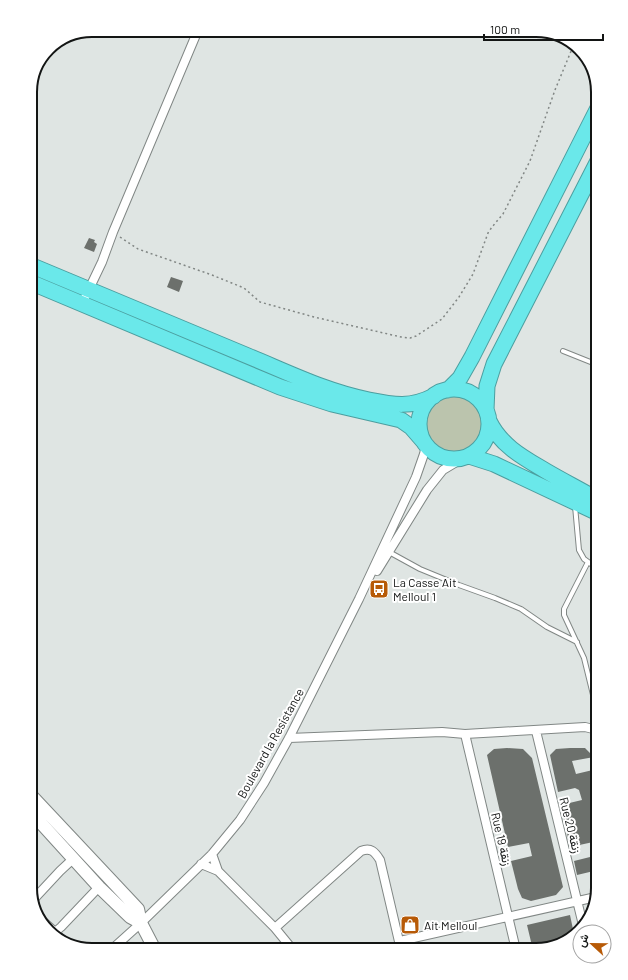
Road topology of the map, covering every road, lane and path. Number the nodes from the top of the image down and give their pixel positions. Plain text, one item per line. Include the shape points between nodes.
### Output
1 (195, 37) edge
2 (571, 50) edge
3 (591, 122) edge
4 (591, 176) edge
5 (113, 232) junction
6 (37, 268) edge
7 (37, 285) edge
8 (89, 289) junction
9 (82, 304) junction
10 (563, 350) dead end
11 (591, 362) edge
12 (448, 390) junction
13 (434, 396) junction
14 (487, 415) junction
15 (425, 444) junction
16 (466, 457) junction
17 (591, 496) edge
18 (575, 502) junction
19 (591, 510) edge
20 (389, 552) junction
21 (588, 562) junction
22 (591, 564) edge
23 (359, 599) junction
24 (577, 642) junction
25 (591, 687) edge
26 (591, 729) edge
27 (536, 731) junction
28 (465, 734) junction
29 (289, 738) junction
30 (37, 801) edge
31 (37, 818) edge
32 (212, 854) junction
33 (74, 858) junction
34 (201, 864) junction
35 (218, 872) junction
36 (99, 887) junction
37 (37, 896) edge
38 (590, 898) edge
39 (578, 901) junction
40 (508, 916) junction
41 (582, 919) edge
42 (141, 923) junction
43 (275, 928) junction
44 (57, 930) edge
45 (400, 941) joint
46 (119, 943) edge
47 (151, 943) edge
48 (287, 943) edge
49 (514, 943) edge

1 - 5 street
2 - 5 path via 530,162 503,214 488,233 473,274 442,319 416,336 401,337 260,302 244,288 138,249
3 - 12 highway via 472,356 460,378
4 - 14 highway via 494,364 487,386
5 - 8 street
6 - 8 highway
7 - 9 highway
8 - 9 street
8 - 13 highway via 297,376 350,395 405,404 421,402
9 - 15 highway via 280,387 332,404 400,420 411,427
10 - 11 lane
12 - 13 highway
12 - 14 highway via 468,392 476,398
13 - 15 highway via 426,403 420,417 419,427
14 - 16 highway via 488,430 485,439 477,450
14 - 17 highway via 495,433 521,456
15 - 16 highway via 432,452 444,458
15 - 23 street, Boulevard la Resistance via 416,477
16 - 18 highway via 494,464
16 - 20 street, Boulevard la Resistance via 448,466 435,479
18 - 19 highway
18 - 21 lane via 579,550
20 - 23 street, Boulevard la Resistance
20 - 24 lane via 420,569 521,610 546,627
21 - 22 lane
21 - 24 lane via 564,609 564,615
23 - 29 street, Boulevard la Resistance
24 - 25 lane
26 - 27 street via 585,727
27 - 28 street
27 - 39 street, Rue 20 زنقة
28 - 29 street via 442,732
28 - 40 street, Rue 19 زنقة
29 - 32 street, Boulevard la Resistance via 244,814
30 - 42 street via 138,909
31 - 33 street
32 - 34 street, Boulevard la Resistance
32 - 35 street
33 - 36 street
33 - 37 street
34 - 35 street
34 - 42 street, Boulevard la Resistance
35 - 43 street
36 - 42 street via 130,917
36 - 44 street
38 - 39 street
39 - 40 street
39 - 41 street, Rue 20 زنقة
40 - 45 street
40 - 49 street, Rue 19 زنقة
42 - 46 street, Boulevard la Resistance
42 - 47 street
43 - 45 street via 361,851 367,849 373,851 380,860
43 - 48 street

